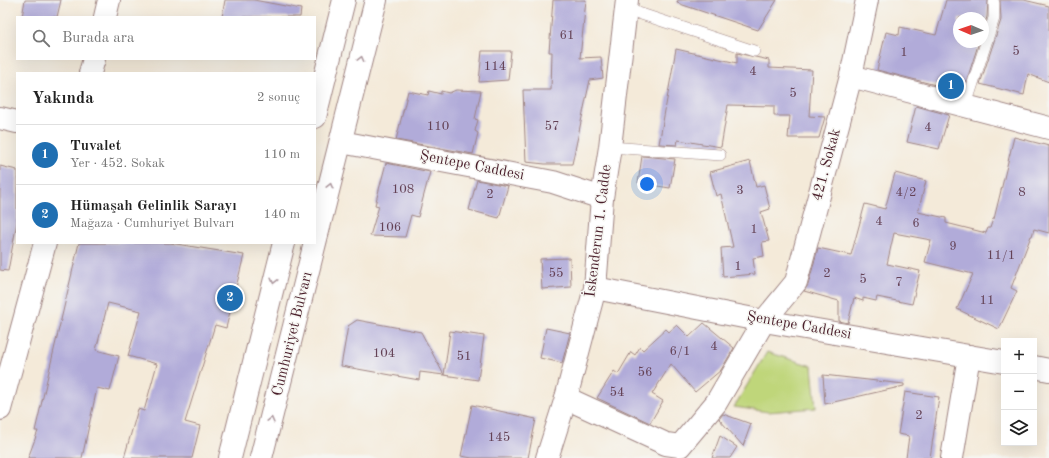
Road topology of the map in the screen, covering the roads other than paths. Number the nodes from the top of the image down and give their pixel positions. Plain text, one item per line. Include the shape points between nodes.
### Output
1 (109, 0) edge
2 (344, 0) edge
3 (376, 0) edge
4 (867, 0) edge
5 (994, 3) dead end
6 (627, 5) edge
7 (105, 16) edge
8 (754, 51) dead end
9 (94, 60) edge
10 (90, 72) edge
11 (851, 76) junction
12 (966, 106) junction
13 (316, 113) edge
14 (0, 118) edge
15 (16, 122) edge
16 (1049, 128) edge
17 (341, 142) junction
18 (610, 147) junction
19 (720, 155) dead end
20 (602, 198) junction
21 (316, 241) edge
22 (45, 244) edge
23 (284, 244) edge
24 (315, 244) edge
25 (595, 288) junction
26 (764, 321) junction
27 (969, 356) junction
28 (1001, 361) edge
29 (1037, 368) edge
30 (1049, 370) edge
31 (566, 398) junction
32 (0, 409) edge
33 (230, 458) edge
34 (261, 458) edge
35 (547, 458) edge
36 (952, 458) edge

1 - 7 street
2 - 13 street
17 -> 3 street, Cumhuriyet Bulvarı
4 - 11 street, 421. Sokak
5 - 12 lane via 994,18
6 - 8 lane
6 - 18 street, İskenderun 1. Cadde
9 - 10 street
11 - 12 street
11 - 26 street, 421. Sokak via 796,282
12 - 16 street
14 - 15 street
17 - 20 street, Şentepe Caddesi via 546,180
21 -> 17 street, Cumhuriyet Bulvarı
18 - 19 lane
18 - 20 street, İskenderun 1. Cadde
20 - 25 street, İskenderun 1. Cadde
22 - 32 street
23 -> 33 street, Cumhuriyet Bulvarı
34 -> 24 street, Cumhuriyet Bulvarı
25 - 26 street, Şentepe Caddesi
25 - 31 street, İskenderun 1. Cadde
26 - 27 street, Şentepe Caddesi
26 - 31 street, 421. Sokak via 716,403 680,446 666,444
27 - 28 street, Şentepe Caddesi
27 - 36 street
29 - 30 street
31 - 35 street, İskenderun 1. Cadde

